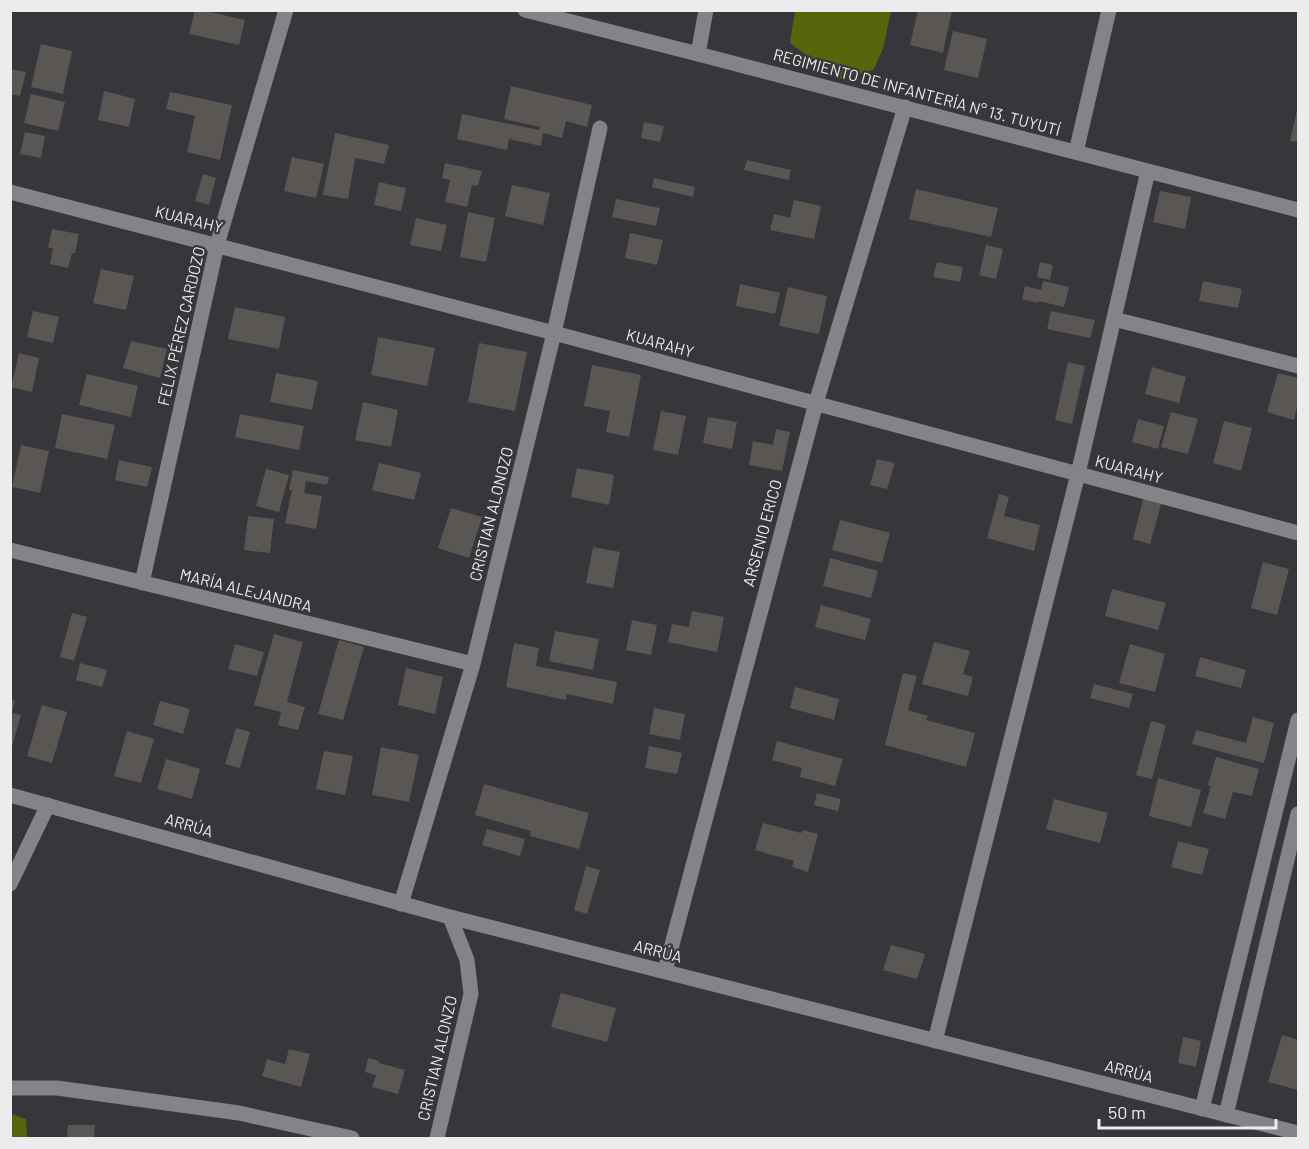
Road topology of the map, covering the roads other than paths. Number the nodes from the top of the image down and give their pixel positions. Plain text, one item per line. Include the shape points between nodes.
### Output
1 (286, 10) edge
2 (525, 10) edge
3 (706, 10) edge
4 (1109, 10) edge
5 (698, 54) junction
6 (905, 107) junction
7 (600, 128) dead end
8 (1076, 152) junction
9 (1148, 171) junction
10 (10, 192) edge
11 (1299, 210) edge
12 (217, 245) junction
13 (1114, 320) junction
14 (554, 333) junction
15 (1299, 366) edge
16 (816, 403) junction
17 (1078, 474) junction
18 (1299, 533) edge
19 (10, 550) edge
20 (142, 583) junction
21 (473, 663) junction
22 (1299, 720) edge
23 (10, 795) edge
24 (48, 805) junction
25 (1299, 814) edge
26 (10, 884) edge
27 (402, 904) junction
28 (450, 917) junction
29 (664, 971) junction
30 (935, 1041) junction
31 (10, 1088) edge
32 (1202, 1109) junction
33 (1226, 1115) junction
34 (1299, 1133) edge
35 (352, 1138) edge
36 (437, 1138) edge

1 - 12 street, FELIX PÉREZ CARDOZO
2 - 5 street, REGIMIENTO DE INFANTERÍA N° 13. TUYUTÍ
3 - 5 street
4 - 8 street
5 - 6 street, REGIMIENTO DE INFANTERÍA N° 13. TUYUTÍ
6 - 8 street, REGIMIENTO DE INFANTERÍA N° 13. TUYUTÍ
6 - 16 street, ARSENIO ERICO
7 - 14 street, CRISTIAN ALONOZO
8 - 9 street, REGIMIENTO DE INFANTERÍA N° 13. TUYUTÍ
9 - 11 street, REGIMIENTO DE INFANTERÍA N° 13. TUYUTÍ
9 - 13 street
10 - 12 street, KUARAHY
12 - 14 street, KUARAHY
12 - 20 street, FELIX PÉREZ CARDOZO
13 - 15 street
13 - 17 street
14 - 16 street, KUARAHY
14 - 21 street, CRISTIAN ALONOZO
16 - 17 street, KUARAHY
16 - 29 street, ARSENIO ERICO
17 - 18 street, KUARAHY
17 - 30 street
19 - 20 street, MARÍA ALEJANDRA
20 - 21 street, MARÍA ALEJANDRA
21 - 27 street, CRISTIAN ALONOZO
22 - 32 street
23 - 24 street, ARRÚA
24 - 26 street
24 - 27 street, ARRÚA
25 - 33 street
27 - 28 street, ARRÚA
28 - 29 street, ARRÚA
28 - 36 street, CRISTIAN ALONZO via 467,960 471,994
29 - 30 street, ARRÚA
30 - 32 street, ARRÚA
31 - 35 street via 57,1088 239,1113
32 - 33 street, ARRÚA
33 - 34 street, ARRÚA

